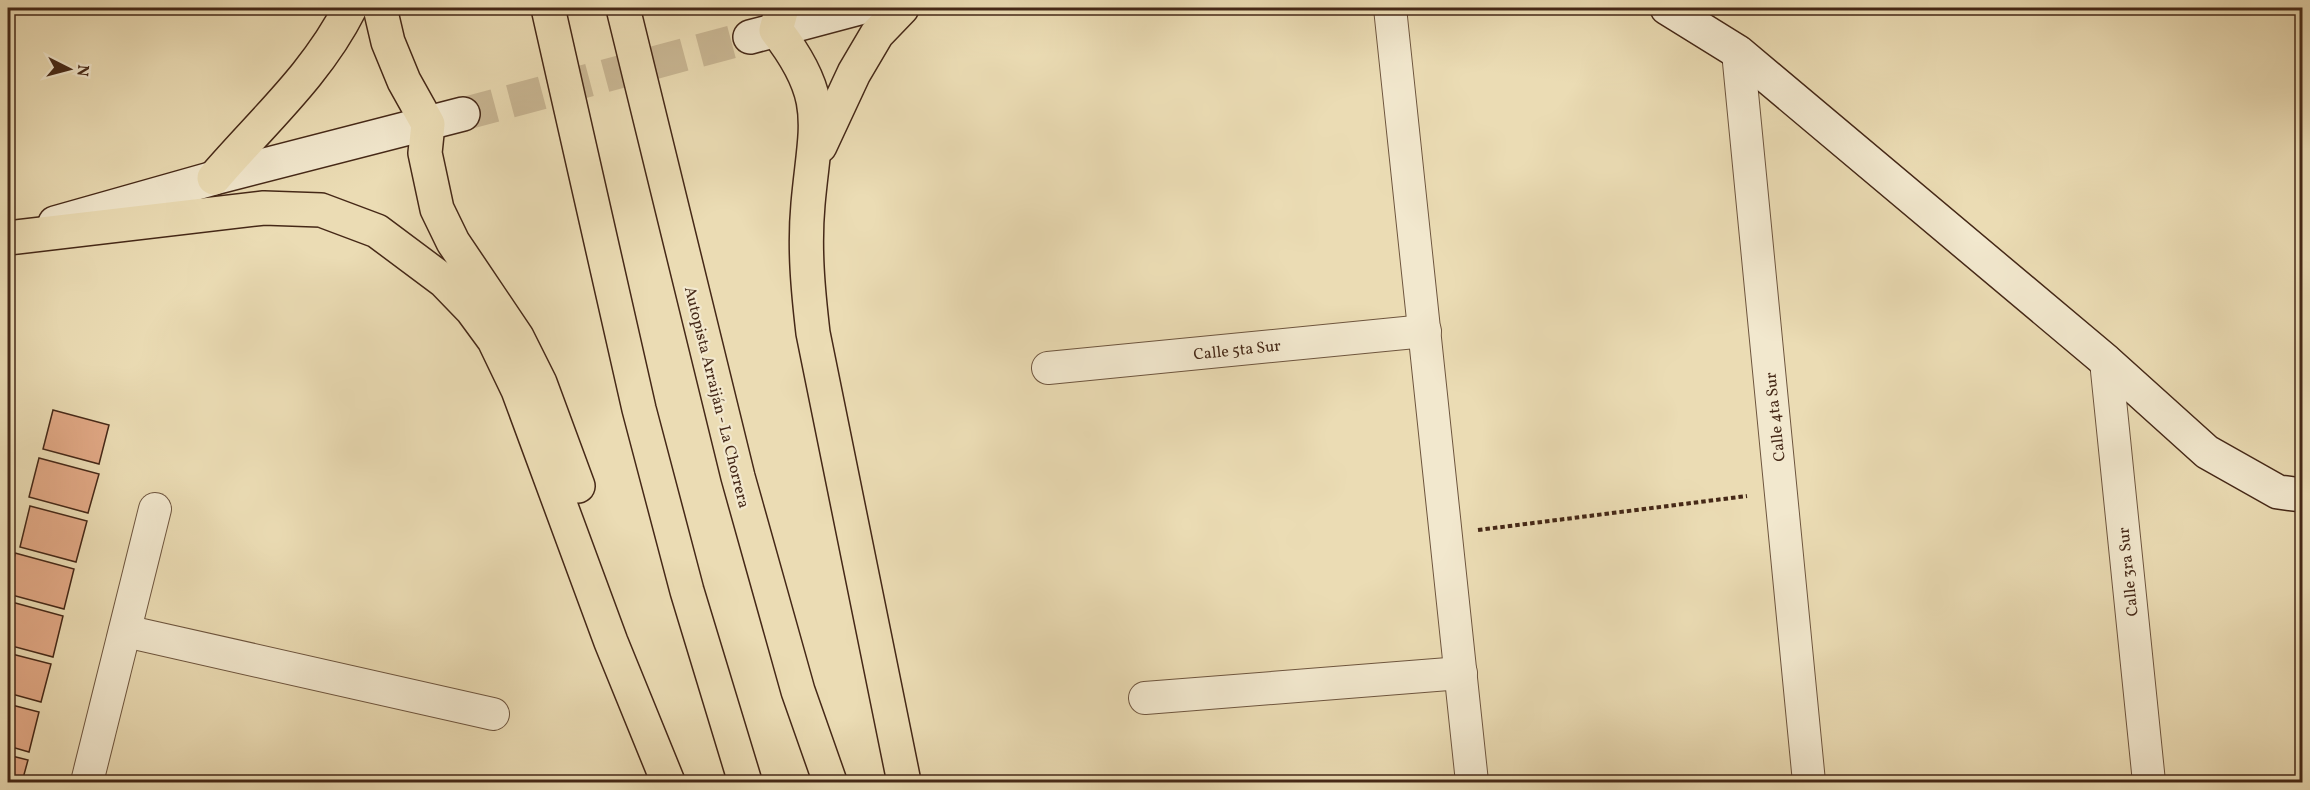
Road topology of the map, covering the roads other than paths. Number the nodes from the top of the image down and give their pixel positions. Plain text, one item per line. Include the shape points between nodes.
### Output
1 (350, 8) edge
2 (380, 8) edge
3 (548, 8) edge
4 (623, 8) edge
5 (859, 8) edge
6 (902, 8) edge
7 (1390, 8) edge
8 (1667, 8) edge
9 (769, 25) edge
10 (1738, 52) junction
11 (463, 114) tunnel mouth
12 (428, 124) junction
13 (815, 156) junction
14 (214, 178) junction
15 (8, 238) edge
16 (1425, 331) junction
17 (2106, 361) junction
18 (1048, 368) dead end
19 (2302, 495) edge
20 (155, 509) dead end
21 (125, 631) junction
22 (1461, 673) junction
23 (1145, 698) dead end
24 (494, 714) dead end
25 (87, 783) edge
26 (668, 783) edge
27 (688, 783) edge
28 (745, 783) edge
29 (830, 783) edge
30 (904, 783) edge
31 (1472, 783) edge
32 (1809, 783) edge
33 (2149, 783) edge

1 - 14 highway via 334,38 298,87
2 - 12 highway via 388,42 404,81
3 - 28 highway via 639,410 687,591
4 - 29 highway, Autopista Arraiján - La Chorrera via 738,477 798,691
5 - 9 street
6 - 13 highway via 865,53
7 - 16 street
8 - 10 street
9 - 13 highway via 797,57 811,88 817,122
10 - 17 street
10 - 32 street, Calle 4ta Sur
11 - 12 street
12 - 14 street
12 - 27 highway via 425,153 437,209 453,242 517,337 540,383
13 - 30 highway via 805,267 813,333
14 - 15 street
15 - 26 highway via 264,208 321,210 377,231 444,281 494,340 518,390
16 - 18 street, Calle 5ta Sur
16 - 22 street
17 - 19 street via 2207,452 2278,492
17 - 33 street, Calle 3ra Sur
20 - 21 street
21 - 24 street
21 - 25 street
22 - 23 street
22 - 31 street

